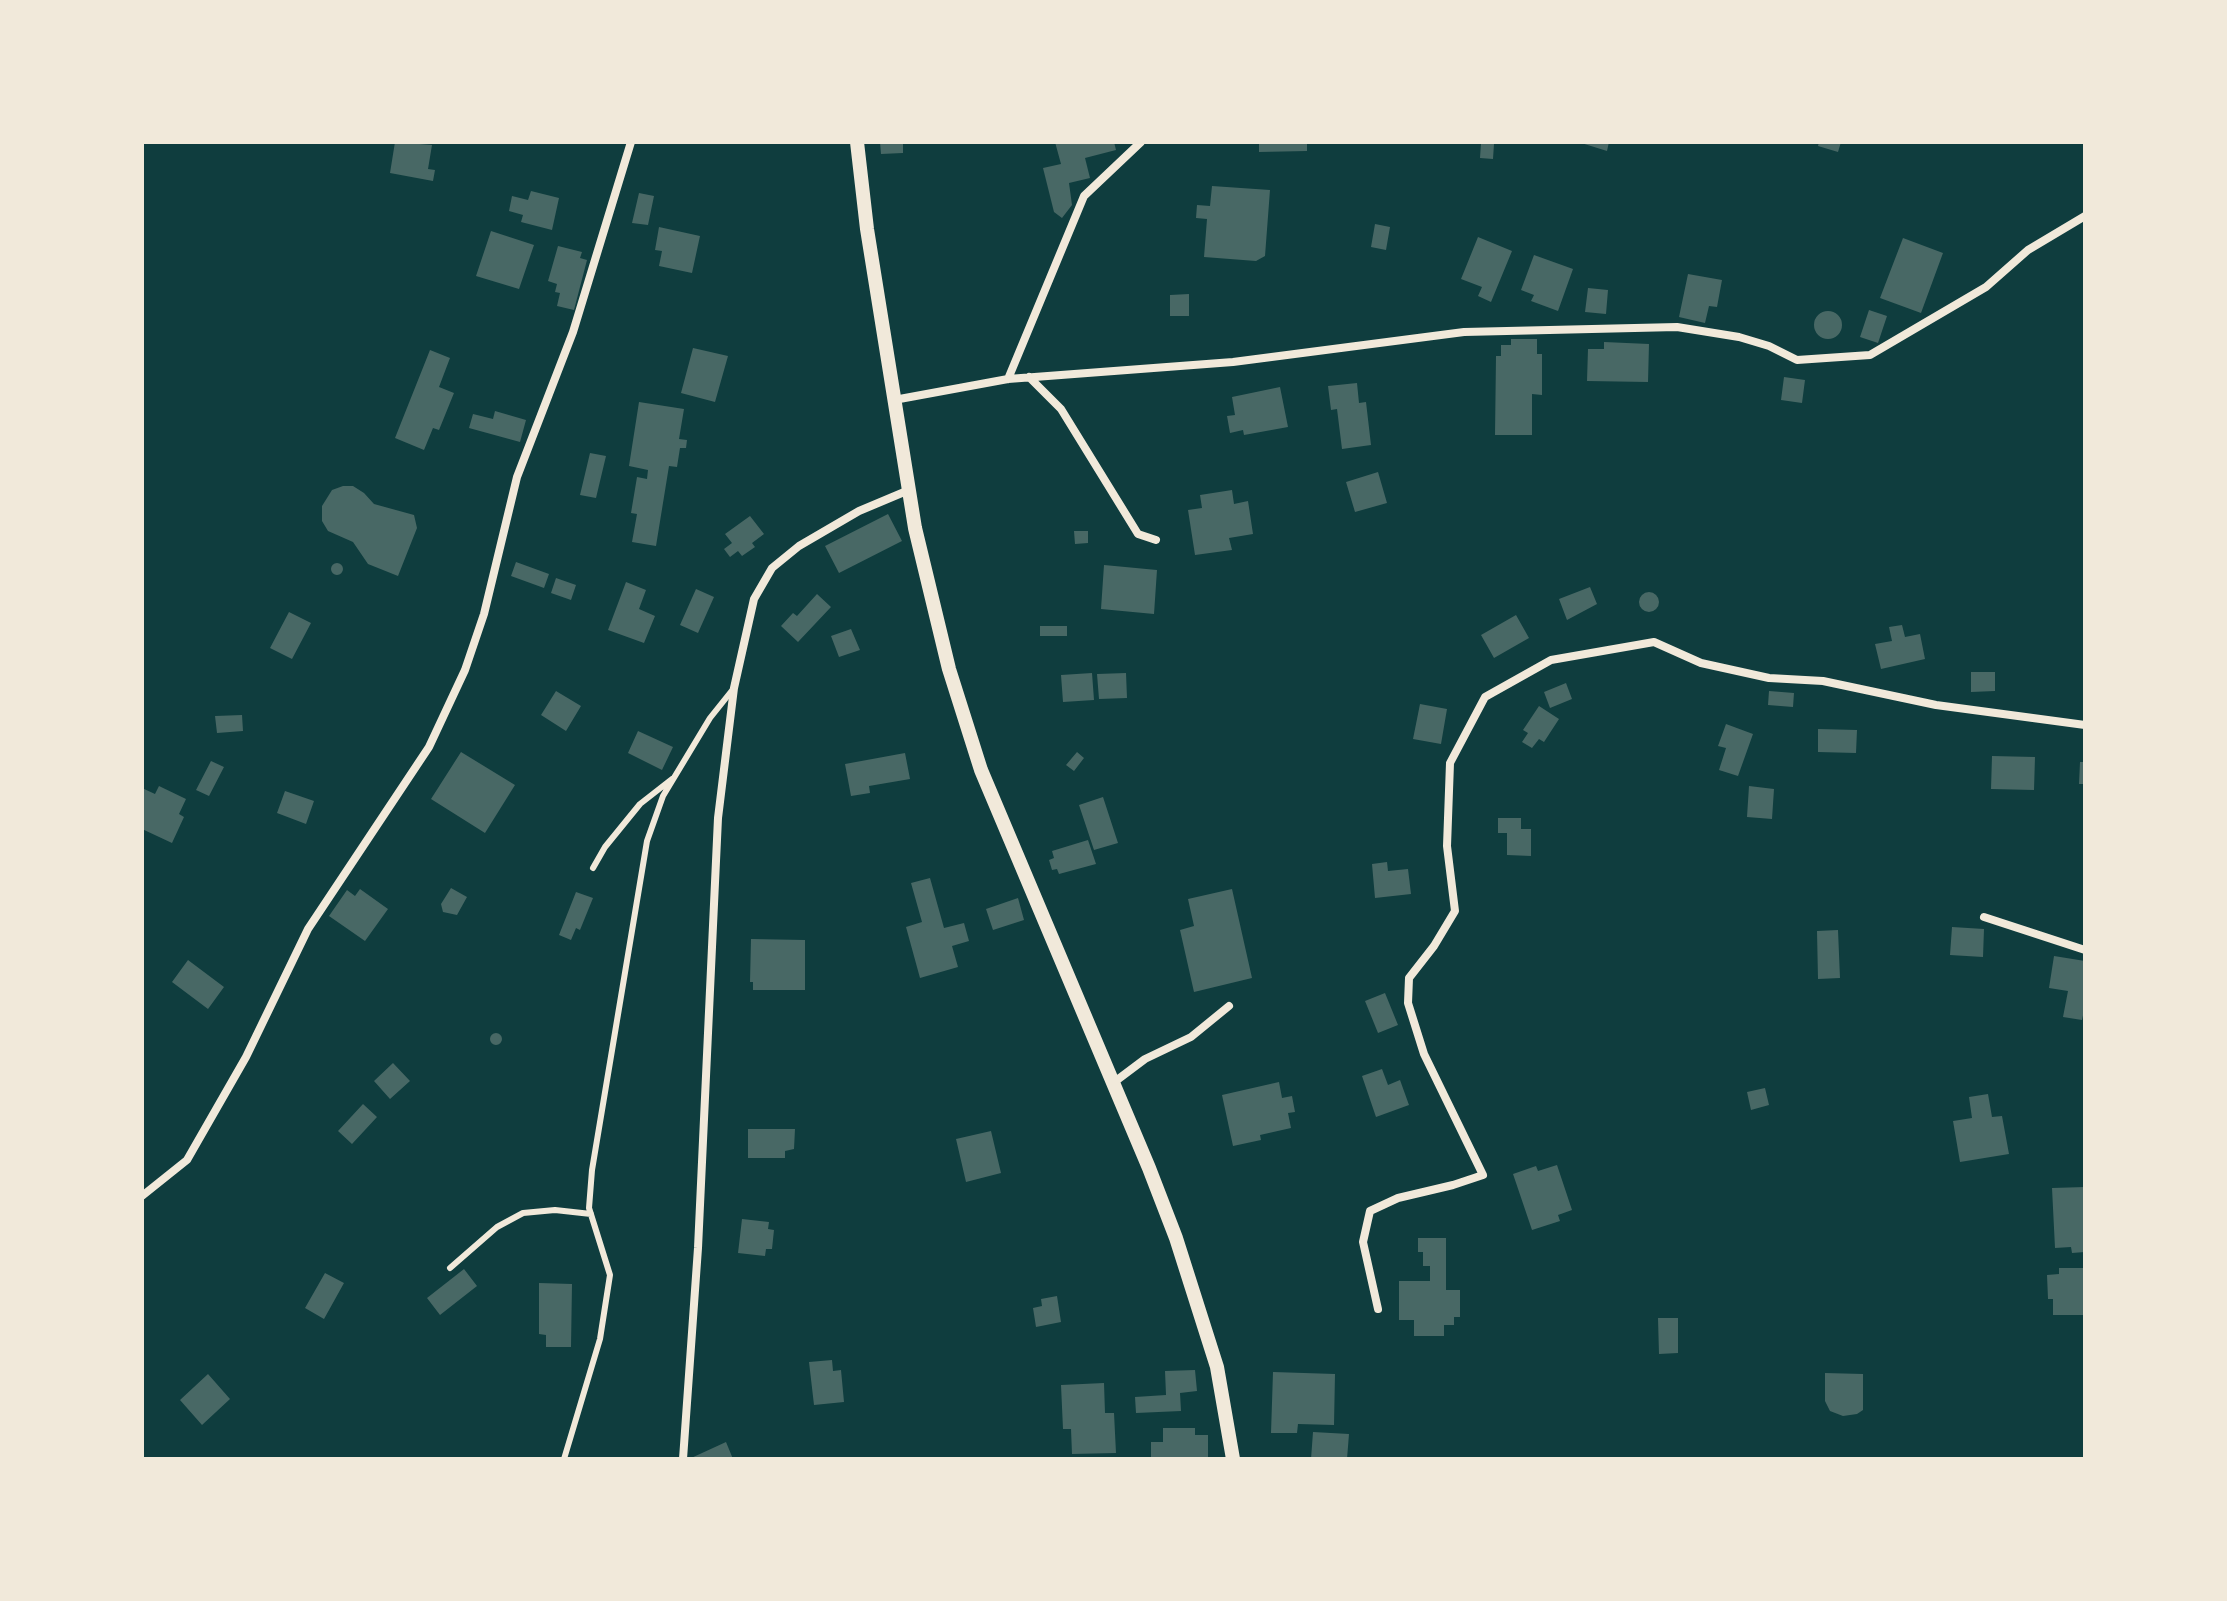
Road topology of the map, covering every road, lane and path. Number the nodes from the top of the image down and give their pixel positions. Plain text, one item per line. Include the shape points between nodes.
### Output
1 (631, 142) edge
2 (857, 142) edge
3 (1141, 142) edge
4 (2085, 216) edge
5 (1029, 377) junction
6 (1008, 379) junction
7 (893, 400) junction
8 (909, 490) junction
9 (1156, 540) dead end
10 (734, 688) junction
11 (2085, 725) edge
12 (675, 777) junction
13 (593, 868) dead end
14 (1984, 917) dead end
15 (2085, 950) edge
16 (1229, 1006) dead end
17 (1113, 1083) junction
18 (142, 1196) edge
19 (591, 1214) junction
20 (450, 1268) dead end
21 (1378, 1309) dead end
22 (564, 1459) edge
23 (683, 1459) edge
24 (1233, 1459) edge

1 - 18 street via 573,332 517,477 465,670 429,747 308,929 246,1057 187,1160
2 - 7 street
3 - 6 street via 1084,196
4 - 5 street via 2028,250 1986,287 1870,355 1797,360 1739,337 1677,327 1464,332 1233,362
5 - 6 street
5 - 9 street via 1061,409 1138,534
6 - 7 street
7 - 8 street
8 - 10 street via 859,511 772,568 754,599
8 - 17 street via 949,669 981,770
10 - 12 lane
10 - 23 street via 718,818
11 - 21 street via 1936,705 1823,681 1769,678 1701,663 1654,642 1551,660 1485,697 1450,763 1447,846 1455,911 1409,978 1408,1003 1424,1054 1483,1175 1370,1211 1363,1242
12 - 13 lane via 640,804
12 - 19 lane via 647,841 592,1170
14 - 15 street
16 - 17 street via 1191,1037 1145,1059
17 - 24 street via 1176,1238 1217,1367
19 - 20 lane via 523,1213 497,1227
19 - 22 lane via 610,1275 600,1339

